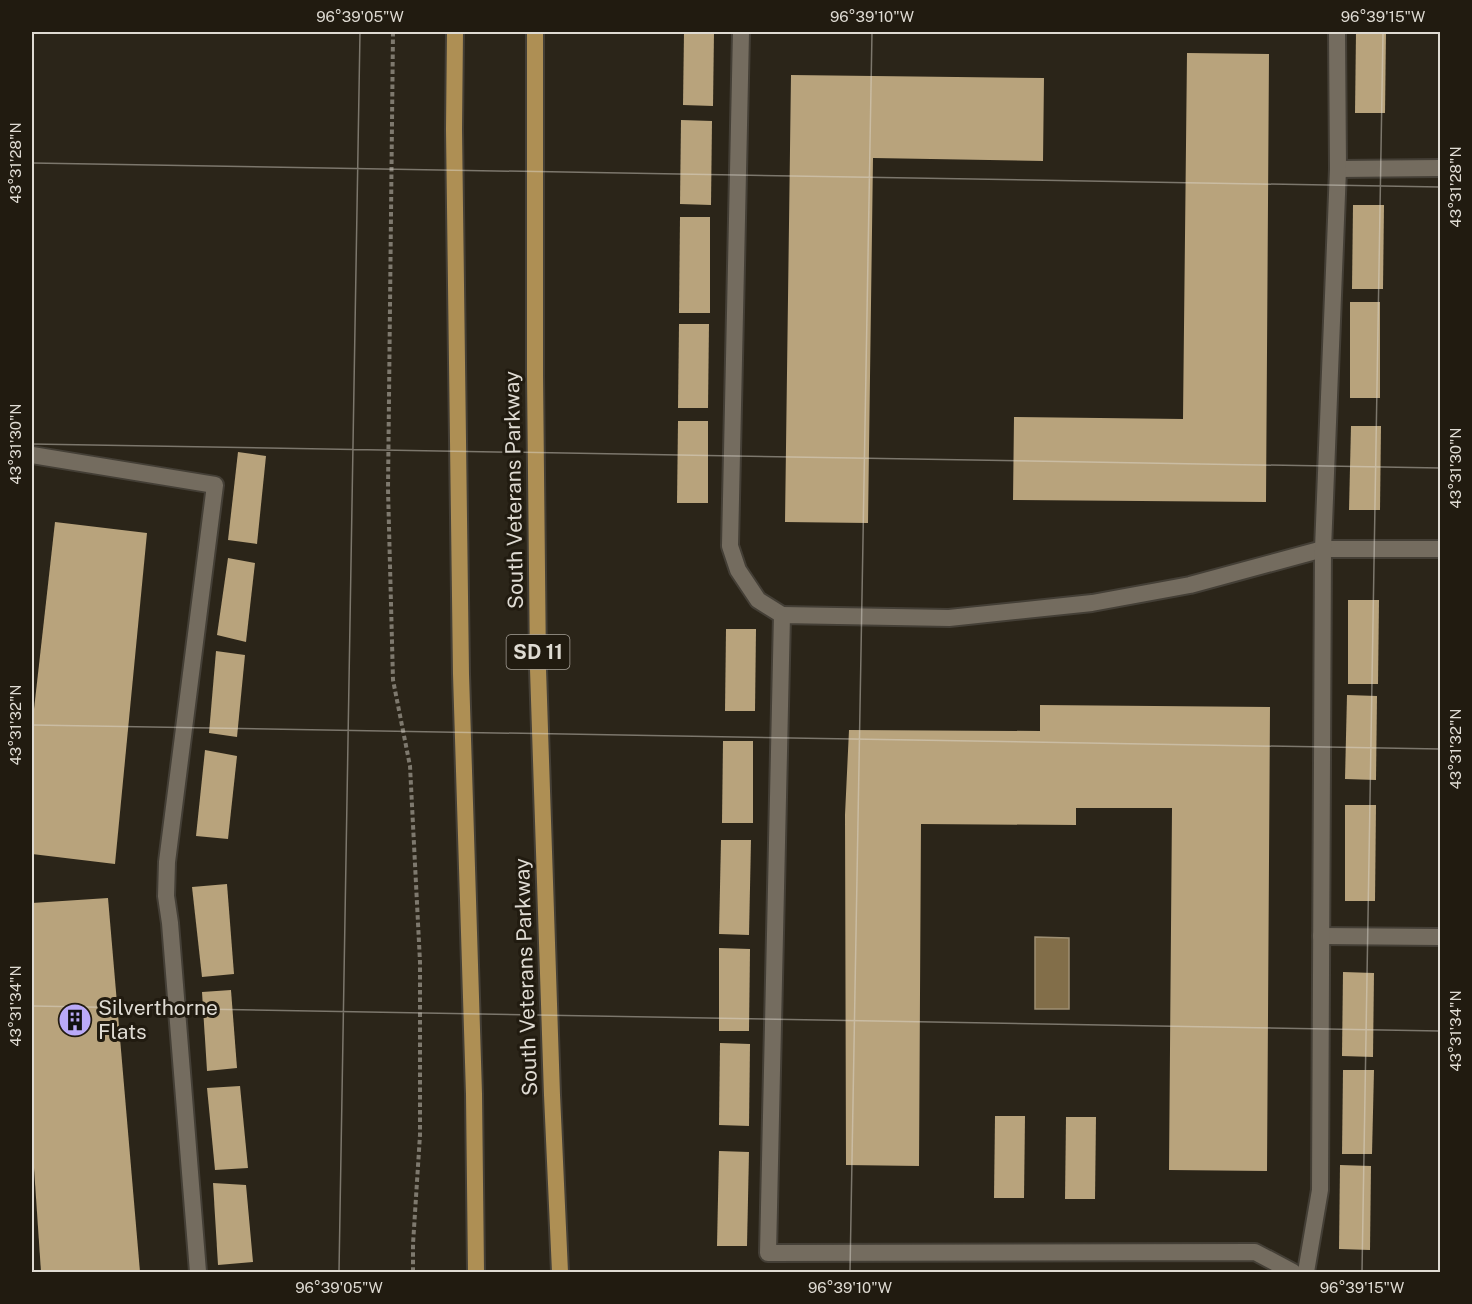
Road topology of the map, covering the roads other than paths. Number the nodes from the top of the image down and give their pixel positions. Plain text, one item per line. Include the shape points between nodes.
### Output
1 (455, 32) edge
2 (535, 32) edge
3 (741, 32) edge
4 (1337, 32) edge
5 (1440, 168) edge
6 (1338, 169) junction
7 (32, 454) edge
8 (1323, 549) junction
9 (1440, 549) edge
10 (782, 615) junction
11 (1321, 936) junction
12 (1440, 937) edge
13 (198, 1272) edge
14 (476, 1272) edge
15 (560, 1272) edge
16 (1293, 1272) edge
17 (1306, 1272) edge

1 - 14 highway via 460,674
2 - 15 highway, South Veterans Parkway / SD 11 via 538,669
3 - 10 lane via 730,546 738,570 758,600
4 - 6 lane
5 - 6 lane
6 - 8 lane
7 - 13 lane via 214,485 166,896
8 - 9 lane
8 - 10 lane via 1190,585 1092,603 950,618
8 - 11 lane
10 - 16 lane via 768,1253 1255,1252
11 - 12 lane
11 - 17 lane via 1320,1190

